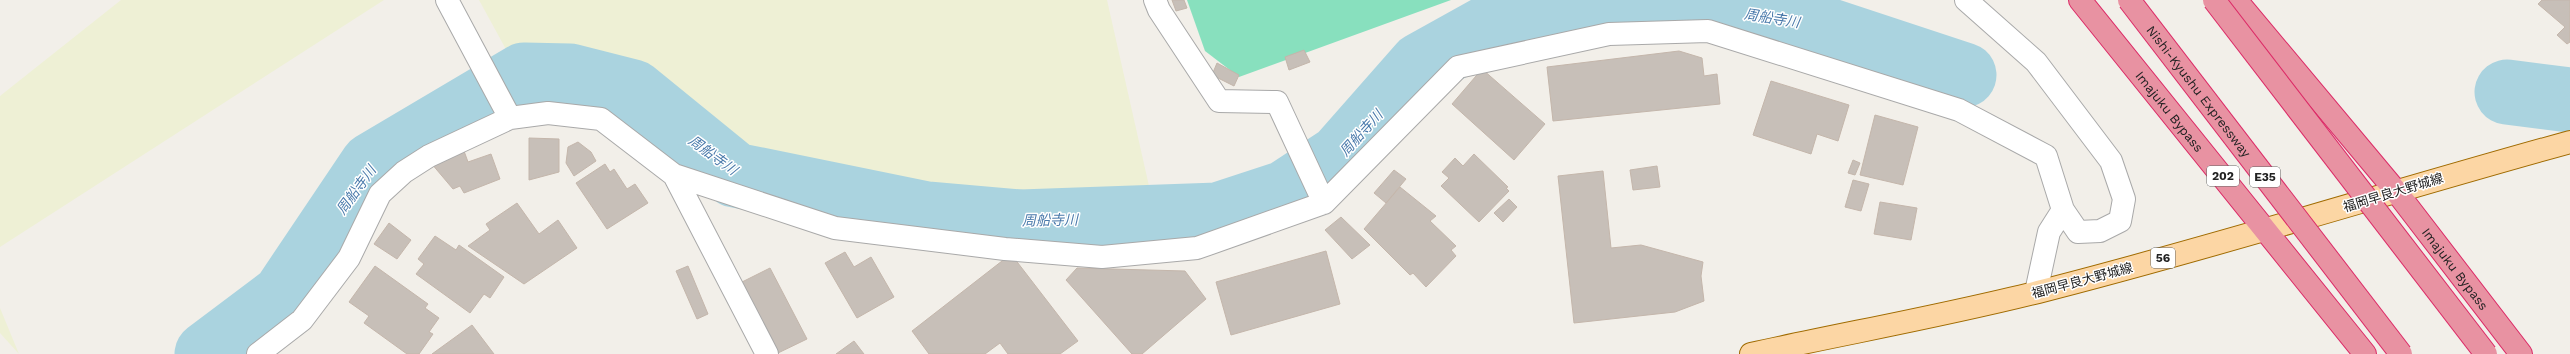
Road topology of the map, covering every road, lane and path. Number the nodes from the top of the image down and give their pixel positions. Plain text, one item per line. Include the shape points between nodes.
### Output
1 (447, 0) edge
2 (1155, 0) edge
3 (1966, 0) edge
4 (2080, 0) edge
5 (2129, 0) edge
6 (2214, 0) edge
7 (2236, 0) edge
8 (510, 118) junction
9 (2570, 142) edge
10 (674, 175) junction
11 (2395, 190) junction
12 (1324, 203) junction
13 (2063, 210) junction
14 (2267, 231) junction
15 (2036, 292) junction
16 (258, 354) edge
17 (766, 354) edge
18 (1750, 354) edge
19 (2365, 354) edge
20 (2401, 354) edge
21 (2486, 354) edge
22 (2521, 354) edge

1 - 8 street
2 - 12 street via 1219,101 1277,102
3 - 13 street via 2036,62 2111,162 2124,199 2120,221 2100,231 2078,232
4 - 14 highway, Imajuku Bypass / 202
5 - 20 highway, Nishi-Kyushu Expressway / E35, bridge
6 - 21 highway, bridge
7 - 11 highway, Imajuku Bypass
8 - 10 street via 548,113 601,120
8 - 16 street via 429,156 404,172 380,194 349,258 302,320
9 - 11 main road, 福岡早良大野城線 / 56
10 - 12 street via 835,228 1102,257 1198,248
10 - 17 street
11 - 14 main road, 福岡早良大野城線 / 56
11 - 22 highway, Imajuku Bypass
12 - 13 street via 1458,67 1609,34 1708,31 1960,110 2046,156
13 - 15 street via 2049,232
14 - 15 main road, 福岡早良大野城線 / 56
14 - 19 highway, Imajuku Bypass / 202
15 - 18 main road, 福岡早良大野城線 / 56

